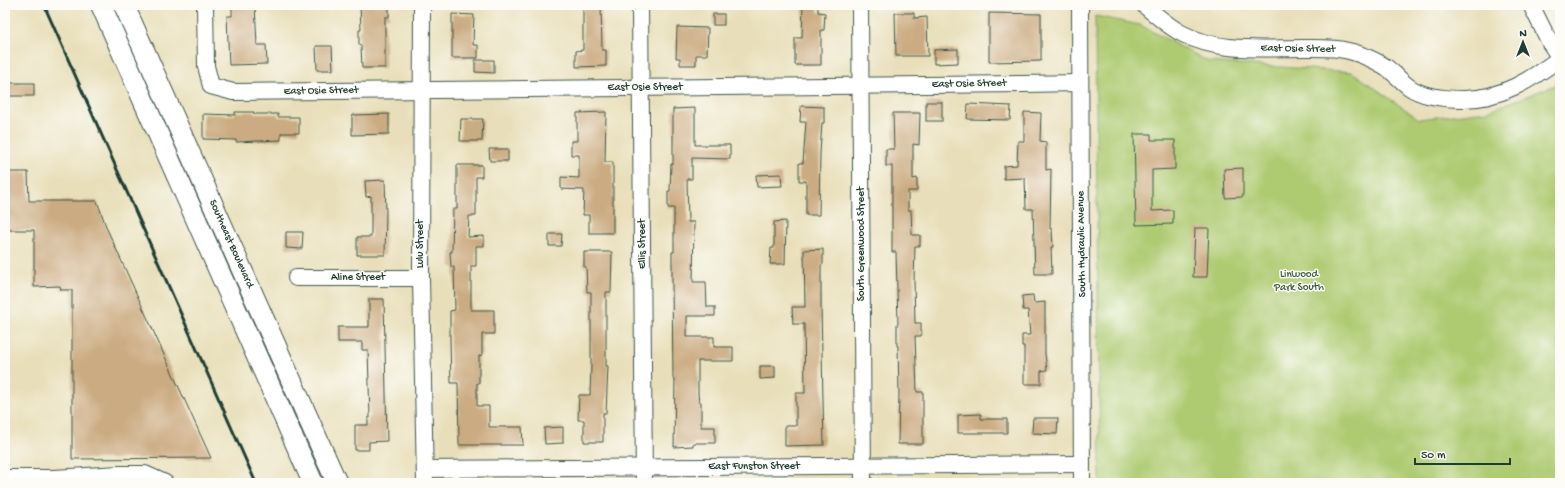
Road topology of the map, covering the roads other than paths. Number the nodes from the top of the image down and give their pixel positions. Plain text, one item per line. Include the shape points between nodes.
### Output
1 (101, 5) edge
2 (124, 5) edge
3 (205, 5) edge
4 (422, 5) edge
5 (640, 5) edge
6 (860, 5) edge
7 (1080, 5) edge
8 (1144, 5) edge
9 (1531, 5) edge
10 (1560, 58) edge
11 (1080, 83) junction
12 (861, 86) junction
13 (641, 88) junction
14 (423, 89) junction
15 (296, 278) dead end
16 (421, 278) junction
17 (1082, 464) junction
18 (863, 466) junction
19 (644, 475) edge
20 (425, 476) edge
21 (5, 478) edge
22 (165, 483) edge
23 (313, 483) edge
24 (337, 483) edge
25 (863, 483) edge
26 (1082, 483) edge

1 - 23 main road, Southeast Boulevard
2 - 24 main road, Southeast Boulevard
3 - 14 street, East Osie Street via 206,66 211,86 233,92
4 - 14 street, Lulu Street
5 - 13 street, Ellis Street
6 - 12 street, South Greenwood Street
7 - 11 street, South Hydraulic Avenue
8 - 10 street, East Osie Street via 1182,34 1206,44 1229,48 1333,48 1359,54 1385,67 1410,88 1438,98 1466,99 1493,95 1518,86
9 - 10 street via 1550,44
11 - 12 street, East Osie Street
11 - 17 street, South Hydraulic Avenue
12 - 13 street, East Osie Street
12 - 18 street, South Greenwood Street
13 - 14 street, East Osie Street
13 - 19 street, Ellis Street
14 - 16 street, Lulu Street
15 - 16 street, Aline Street
16 - 20 street, Lulu Street
17 - 18 street, East Funston Street
17 - 26 street, South Hydraulic Avenue
18 - 19 street, East Funston Street
18 - 25 street, South Greenwood Street
19 - 20 street, East Funston Street
21 - 22 street via 145,474

